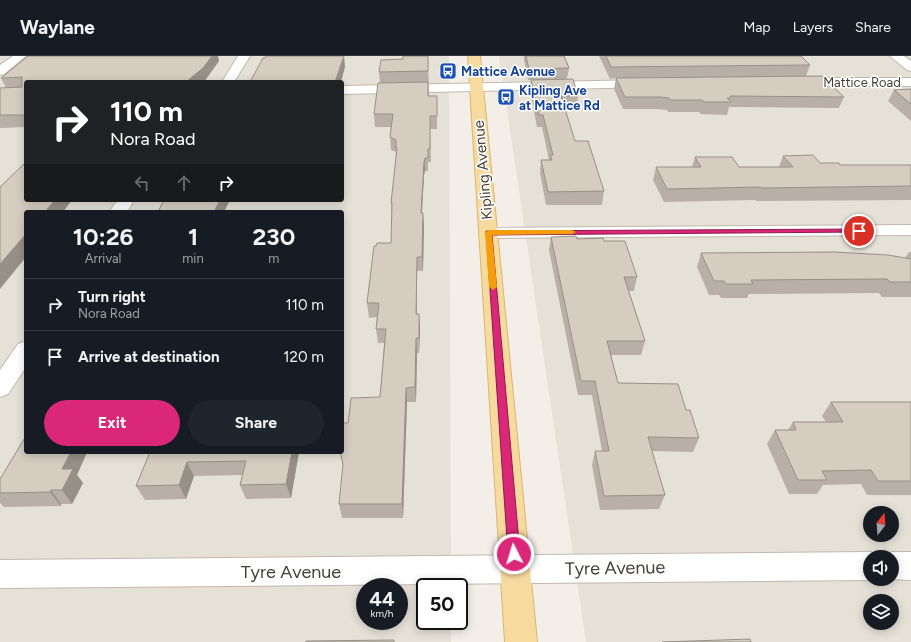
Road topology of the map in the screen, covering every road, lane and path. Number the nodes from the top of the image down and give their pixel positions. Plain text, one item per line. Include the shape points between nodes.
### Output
1 (20, 56) edge
2 (244, 56) edge
3 (474, 56) edge
4 (896, 56) edge
5 (911, 67) edge
6 (0, 72) edge
7 (229, 80) edge
8 (788, 82) edge
9 (911, 82) edge
10 (656, 83) edge
11 (477, 88) junction
12 (344, 90) edge
13 (911, 230) edge
14 (488, 233) junction
15 (24, 352) edge
16 (0, 388) edge
17 (863, 566) edge
18 (899, 566) edge
19 (911, 566) edge
20 (515, 569) junction
21 (0, 574) edge
22 (521, 642) edge

1 - 6 street
2 - 7 street
3 - 11 main road, Kipling Avenue
4 - 5 street
8 - 9 street, Mattice Road
10 - 11 street
11 - 12 street
11 - 14 main road, Kipling Avenue
13 - 14 street
14 - 20 main road, Kipling Avenue
15 - 16 street
17 - 20 street, Tyre Avenue
18 - 19 street
20 - 21 street, Tyre Avenue
20 - 22 main road, Kipling Avenue

